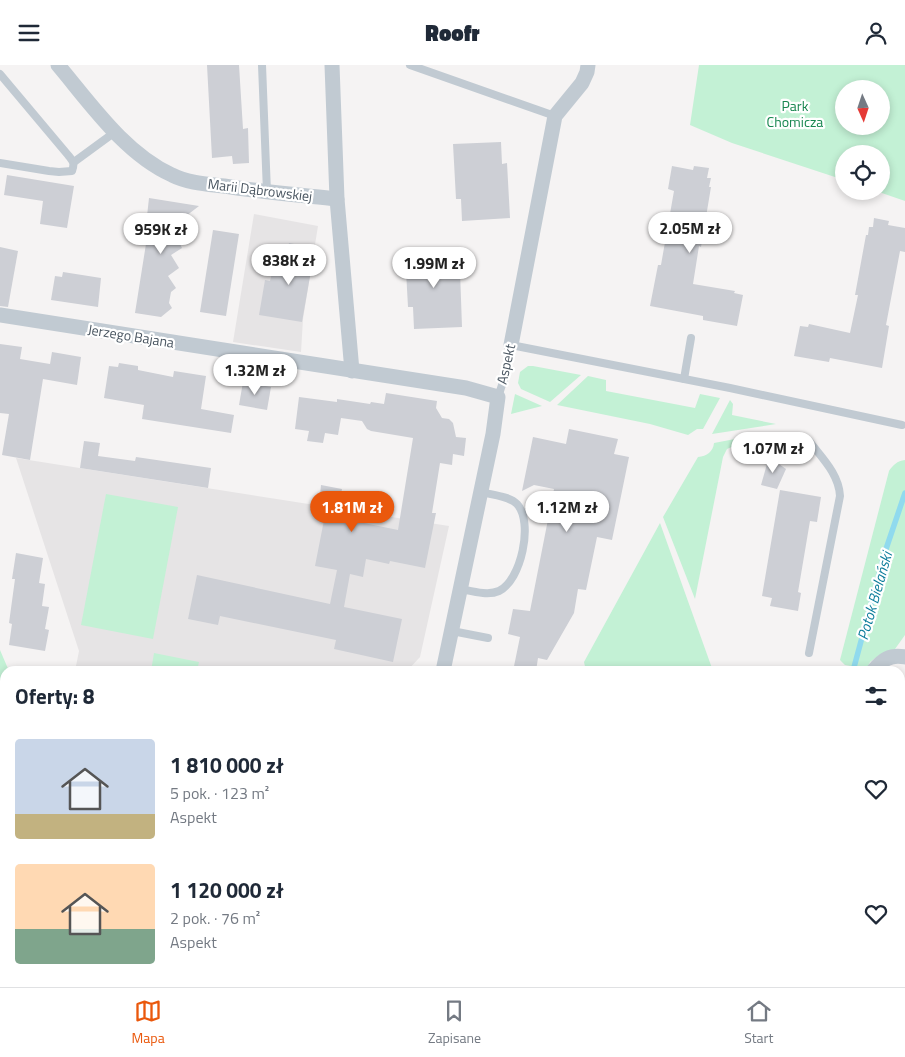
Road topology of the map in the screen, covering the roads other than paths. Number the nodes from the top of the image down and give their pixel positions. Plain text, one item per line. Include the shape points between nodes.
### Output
1 (58, 65) edge
2 (262, 65) edge
3 (332, 65) edge
4 (410, 65) edge
5 (588, 65) edge
6 (0, 74) edge
7 (555, 116) junction
8 (115, 132) junction
9 (74, 162) junction
10 (0, 163) edge
11 (267, 193) junction
12 (337, 199) junction
13 (0, 315) edge
14 (691, 337) dead end
15 (511, 345) junction
16 (352, 371) junction
17 (684, 379) junction
18 (498, 397) junction
19 (902, 425) dead end
20 (809, 441) dead end
21 (481, 492) junction
22 (460, 589) junction
23 (452, 631) junction
24 (488, 638) dead end
25 (809, 653) dead end
26 (905, 657) edge
27 (444, 666) edge
28 (877, 666) edge

1 - 8 street, Marii Dąbrowskiej
2 - 11 lane
3 - 12 street
4 - 7 lane
5 - 7 street, Aspekt via 582,83
6 - 9 lane
7 - 15 street, Aspekt
8 - 9 lane
8 - 11 street, Marii Dąbrowskiej via 153,165 172,176
9 - 10 lane via 72,171 59,172
11 - 12 street, Marii Dąbrowskiej
12 - 16 street
13 - 16 street, Jerzego Bajana
14 - 17 lane
15 - 17 lane
15 - 18 lane, Aspekt
16 - 18 street, Jerzego Bajana via 466,388
17 - 19 lane
18 - 21 street, Aspekt
20 - 25 lane via 840,486
21 - 22 street, Aspekt
21 - 22 lane via 509,499 525,516 519,566 499,591 479,593
22 - 23 street, Aspekt
23 - 24 lane
23 - 27 street, Aspekt
26 - 28 street via 899,655 881,661

